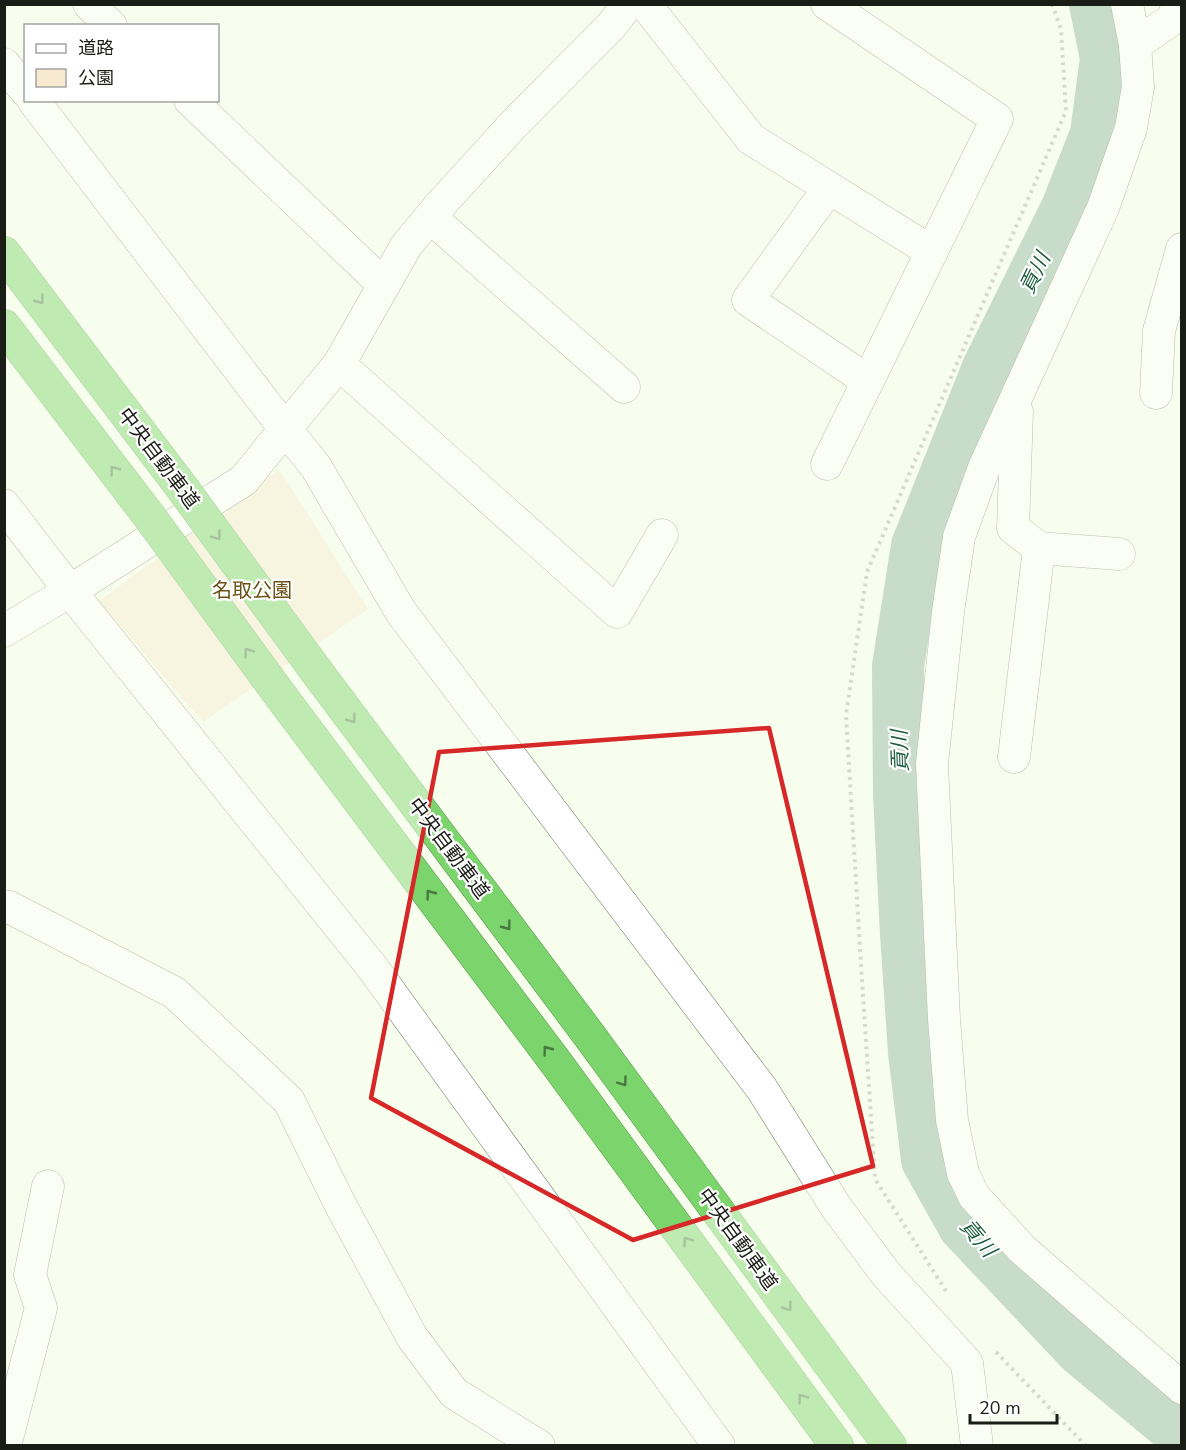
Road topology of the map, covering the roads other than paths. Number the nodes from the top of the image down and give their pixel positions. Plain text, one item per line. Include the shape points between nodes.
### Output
1 (89, 4) edge
2 (628, 4) edge
3 (645, 4) edge
4 (827, 4) edge
5 (1127, 4) edge
6 (1177, 17) edge
7 (109, 24) edge
8 (1135, 45) junction
9 (4, 64) edge
10 (24, 89) edge
11 (35, 102) edge
12 (192, 102) edge
13 (829, 188) junction
14 (430, 218) junction
15 (1182, 249) edge
16 (932, 252) junction
17 (4, 253) edge
18 (384, 285) junction
19 (4, 326) edge
20 (339, 364) junction
21 (868, 381) junction
22 (624, 387) dead end
23 (1156, 393) dead end
24 (1017, 396) junction
25 (285, 428) junction
26 (827, 464) dead end
27 (4, 504) edge
28 (662, 535) dead end
29 (1039, 548) junction
30 (1119, 554) dead end
31 (70, 591) junction
32 (4, 631) edge
33 (1014, 757) dead end
34 (4, 906) edge
35 (48, 1186) dead end
36 (1182, 1388) edge
37 (5, 1446) edge
38 (539, 1446) edge
39 (719, 1446) edge
40 (837, 1446) edge
41 (890, 1446) edge
42 (977, 1446) edge

1 - 7 street
2 - 14 street
3 - 13 street via 751,140
4 - 16 street via 997,119
5 - 8 street
6 - 8 street
8 - 24 street via 1138,87 1131,128 1102,208
9 - 10 street
11 - 25 street
12 - 18 street
13 - 16 street
13 - 21 street via 748,300
14 - 18 street via 406,246
14 - 22 street
15 - 23 street via 1159,331
16 - 21 street
17 -> 41 highway, 中央自動車道, bridge via 596,1045
18 - 20 street
40 -> 19 highway, bridge via 557,1064
20 - 25 street
20 - 28 street via 617,612
21 - 26 street
24 - 29 street via 1012,528
24 - 36 street via 984,468 959,537 932,764 952,1120 963,1173 974,1196 1022,1249
25 - 31 street via 244,480
25 - 42 street via 316,466 400,612 762,1089 836,1207 886,1274 967,1363
27 - 31 street
29 - 30 street
29 - 33 street
31 - 32 street
31 - 39 street via 372,968
34 - 38 street via 174,993 288,1101 412,1337 454,1393
35 - 37 street via 30,1275 41,1308

